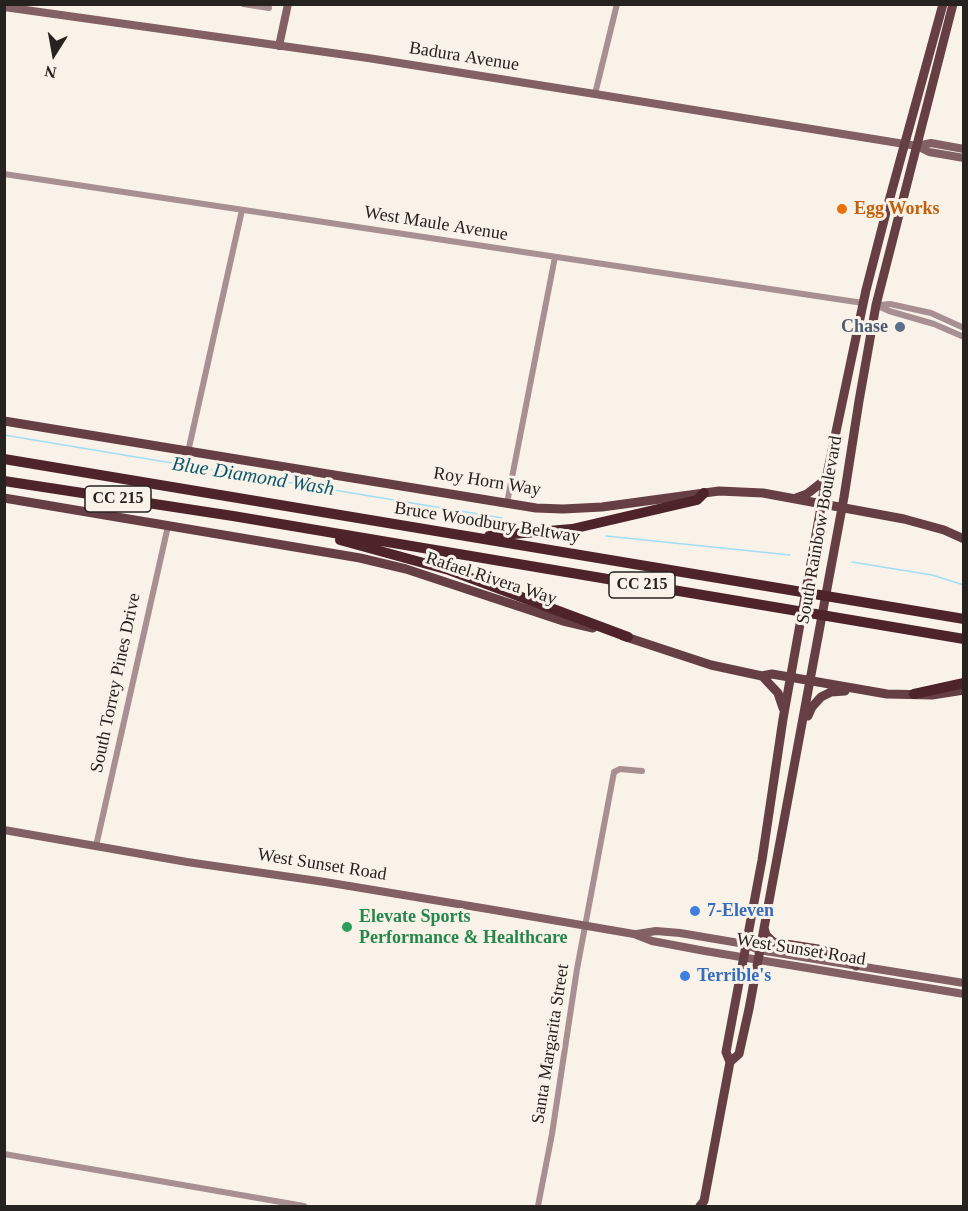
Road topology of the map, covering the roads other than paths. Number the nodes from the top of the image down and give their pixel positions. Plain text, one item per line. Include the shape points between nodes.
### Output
1 (288, 4) edge
2 (617, 4) edge
3 (943, 4) edge
4 (948, 4) edge
5 (953, 4) edge
6 (247, 5) edge
7 (4, 8) edge
8 (269, 8) dead end
9 (945, 32) junction
10 (279, 46) junction
11 (596, 94) junction
12 (905, 144) junction
13 (917, 146) junction
14 (963, 148) edge
15 (963, 158) edge
16 (4, 174) edge
17 (242, 210) junction
18 (555, 257) junction
19 (871, 272) junction
20 (863, 303) junction
21 (876, 305) junction
22 (963, 328) edge
23 (963, 337) edge
24 (869, 342) junction
25 (4, 421) edge
26 (188, 452) junction
27 (4, 453) edge
28 (4, 459) edge
29 (22, 462) junction
30 (826, 479) junction
31 (4, 481) edge
32 (704, 493) junction
33 (4, 498) edge
34 (794, 498) junction
35 (507, 503) junction
36 (822, 503) junction
37 (842, 507) junction
38 (168, 526) junction
39 (321, 531) junction
40 (477, 538) junction
41 (963, 539) edge
42 (963, 619) edge
43 (628, 637) junction
44 (963, 639) edge
45 (762, 676) junction
46 (790, 678) junction
47 (810, 681) junction
48 (963, 682) edge
49 (860, 690) junction
50 (963, 690) edge
51 (914, 694) junction
52 (783, 719) junction
53 (642, 771) dead end
54 (791, 777) junction
55 (4, 830) edge
56 (96, 846) junction
57 (585, 926) junction
58 (763, 926) junction
59 (634, 934) junction
60 (745, 945) junction
61 (758, 955) junction
62 (743, 957) junction
63 (855, 971) junction
64 (953, 981) junction
65 (963, 983) edge
66 (951, 992) junction
67 (963, 994) edge
68 (730, 1062) junction
69 (4, 1154) edge
70 (704, 1205) edge
71 (304, 1206) edge
72 (538, 1206) edge

1 - 10 main road
2 - 11 street
3 - 12 main road, South Rainbow Boulevard
4 - 9 main road
5 - 9 main road, South Rainbow Boulevard
6 - 8 street
7 - 10 main road, Badura Avenue
9 - 13 main road, South Rainbow Boulevard
10 - 11 main road, Badura Avenue
11 - 12 main road, Badura Avenue
12 - 13 main road, Badura Avenue
12 - 19 main road, South Rainbow Boulevard
13 - 14 main road, Badura Avenue via 931,143
13 - 15 main road, Badura Avenue
13 - 21 main road, South Rainbow Boulevard
16 - 17 street, West Maule Avenue
17 - 18 street, West Maule Avenue
17 - 26 street
18 - 20 street, West Maule Avenue
18 - 35 street
19 - 20 main road, South Rainbow Boulevard
19 - 21 main road via 871,300
20 - 24 main road via 868,310
20 - 30 main road, South Rainbow Boulevard
21 - 22 street via 931,312
21 - 23 street
21 - 24 main road, South Rainbow Boulevard
24 - 37 main road, South Rainbow Boulevard
25 - 26 main road, Roy Horn Way
26 - 35 main road, Roy Horn Way
27 - 29 highway
28 - 29 highway, Bruce Woodbury Beltway / CC 215
29 - 40 highway, Bruce Woodbury Beltway / CC 215
30 - 34 main road via 807,494
30 - 36 main road, South Rainbow Boulevard
31 - 39 highway, Bruce Woodbury Beltway / CC 215
32 - 34 main road, Roy Horn Way via 748,491
32 - 35 main road, Roy Horn Way via 563,510
32 - 40 highway via 697,500 572,529
33 - 38 main road, Rafael Rivera Way
34 - 36 main road, Roy Horn Way
36 - 37 main road, Roy Horn Way
36 - 46 main road, South Rainbow Boulevard
37 - 41 main road, Roy Horn Way via 922,523
37 - 47 main road, South Rainbow Boulevard
38 - 43 main road, Rafael Rivera Way via 360,558 563,621
38 - 56 street, South Torrey Pines Drive
39 - 43 highway via 340,540 449,570
39 - 44 highway, Bruce Woodbury Beltway / CC 215
40 - 42 highway, Bruce Woodbury Beltway / CC 215
43 - 45 main road, Rafael Rivera Way via 711,665
45 - 46 main road, Rafael Rivera Way
45 - 52 main road via 782,700
46 - 47 main road, Rafael Rivera Way
46 - 52 main road, South Rainbow Boulevard
47 - 49 main road, Rafael Rivera Way
47 - 54 main road, South Rainbow Boulevard
48 - 51 highway
49 - 51 main road, Rafael Rivera Way
49 - 54 main road via 826,694 812,706
50 - 51 main road, Rafael Rivera Way
52 - 60 main road, South Rainbow Boulevard
53 - 57 street, Santa Margarita Street via 614,772
54 - 58 main road, South Rainbow Boulevard
55 - 56 main road, West Sunset Road
56 - 57 main road, West Sunset Road
57 - 59 main road, West Sunset Road
57 - 72 street, Santa Margarita Street
58 - 61 main road, South Rainbow Boulevard
58 - 63 main road via 773,942 843,956
59 - 60 main road, West Sunset Road via 680,933
59 - 62 main road, West Sunset Road via 652,941
60 - 61 main road, West Sunset Road
60 - 62 main road, South Rainbow Boulevard
61 - 62 main road, West Sunset Road
61 - 63 main road, West Sunset Road
61 - 68 main road, South Rainbow Boulevard via 739,1054
62 - 68 main road, South Rainbow Boulevard via 726,1052
63 - 64 main road, West Sunset Road
63 - 66 main road, West Sunset Road
64 - 65 main road, West Sunset Road
64 - 66 main road
66 - 67 main road, West Sunset Road
68 - 70 main road, South Rainbow Boulevard
69 - 71 street

